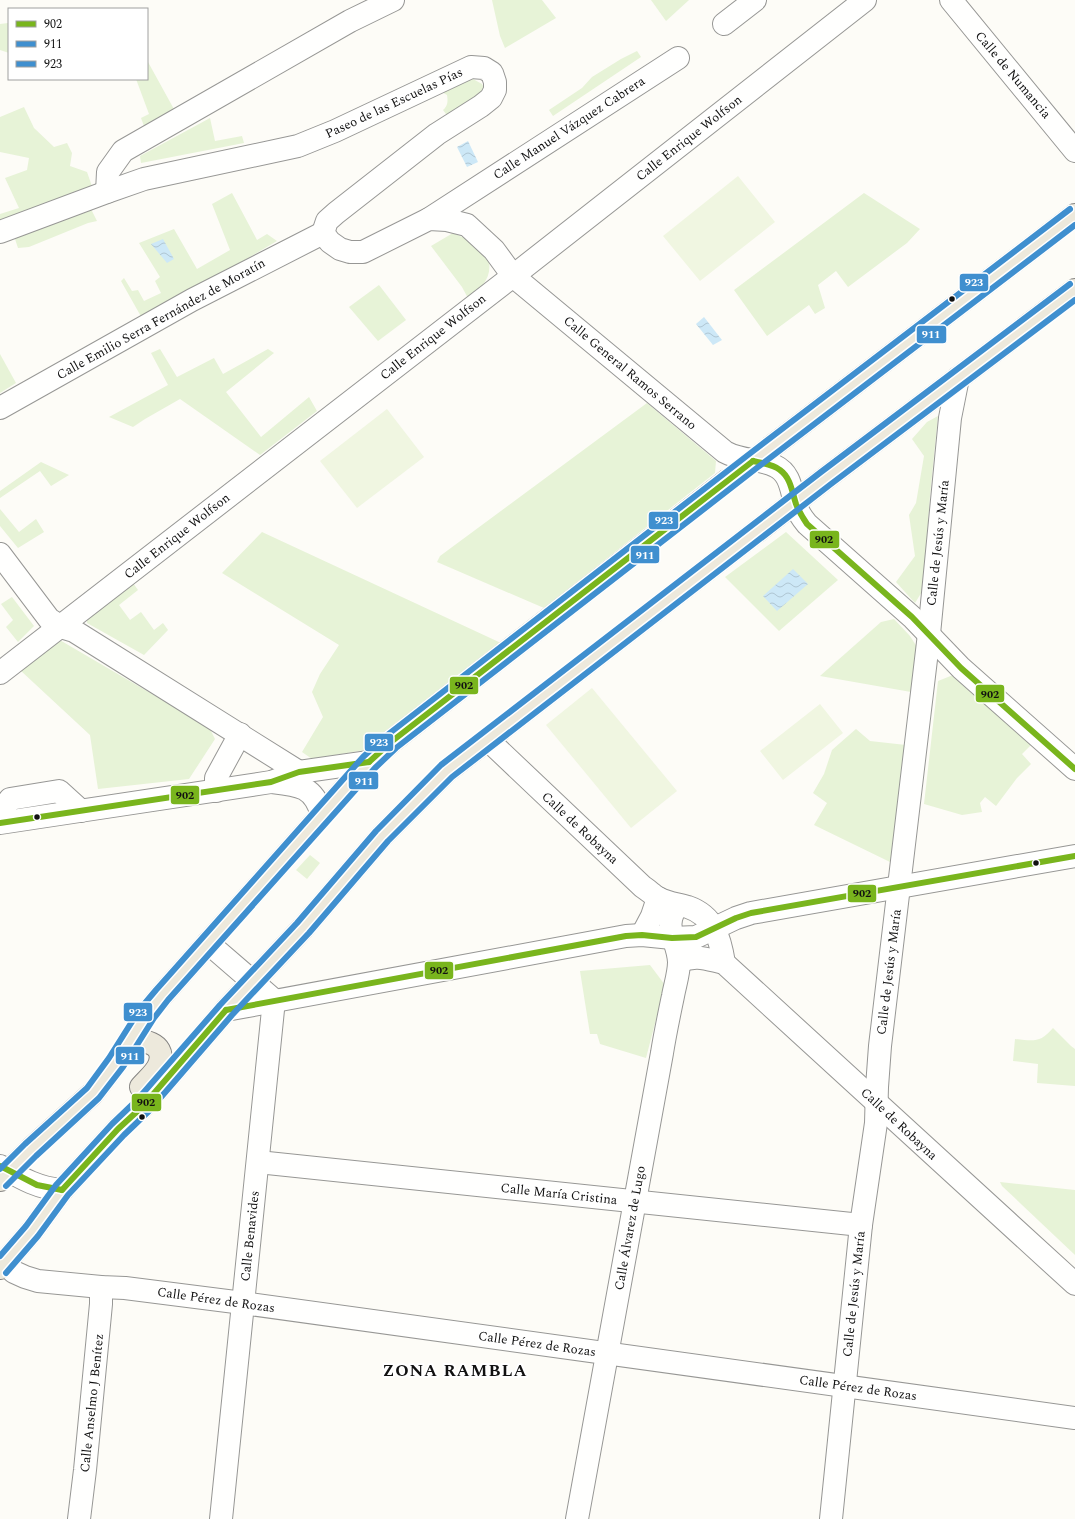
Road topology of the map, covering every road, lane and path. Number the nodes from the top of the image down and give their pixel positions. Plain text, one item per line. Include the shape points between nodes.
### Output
1 (393, 0) edge
2 (756, 0) edge
3 (865, 0) edge
4 (951, 0) edge
5 (724, 24) dead end
6 (678, 58) dead end
7 (1075, 151) edge
8 (107, 192) junction
9 (460, 199) junction
10 (1075, 215) edge
11 (429, 219) junction
12 (467, 225) junction
13 (0, 232) edge
14 (324, 233) junction
15 (513, 276) junction
16 (1075, 290) edge
17 (958, 378) junction
18 (0, 408) edge
19 (753, 461) junction
20 (728, 480) joint
21 (795, 503) junction
22 (0, 554) edge
23 (61, 627) junction
24 (929, 634) junction
25 (0, 673) edge
26 (240, 734) junction
27 (488, 740) junction
28 (369, 762) junction
29 (1075, 769) edge
30 (299, 772) junction
31 (271, 782) junction
32 (216, 791) junction
33 (81, 811) junction
34 (0, 814) edge
35 (322, 815) junction
36 (0, 823) edge
37 (1075, 856) edge
38 (900, 887) junction
39 (668, 901) junction
40 (714, 928) junction
41 (642, 935) junction
42 (672, 938) junction
43 (208, 943) junction
44 (679, 962) junction
45 (724, 963) junction
46 (253, 982) junction
47 (274, 1000) junction
48 (226, 1010) junction
49 (129, 1041) junction
50 (877, 1104) junction
51 (118, 1129) junction
52 (258, 1162) junction
53 (3, 1172) edge
54 (62, 1190) junction
55 (634, 1202) junction
56 (861, 1225) junction
57 (2, 1265) edge
58 (1075, 1284) edge
59 (101, 1287) junction
60 (243, 1303) junction
61 (607, 1354) junction
62 (845, 1386) junction
63 (1075, 1418) edge
64 (79, 1519) edge
65 (221, 1519) edge
66 (577, 1519) edge
67 (831, 1519) edge

1 - 8 street via 350,21 123,151 108,172
2 - 5 street
3 - 15 street, Calle Enrique Wolfson
4 - 7 street, Calle de Numancia
6 - 9 street, Calle Manuel Vázquez Cabrera
8 - 13 street
8 - 14 street, Paseo de las Escuelas Pías via 144,179 298,146 471,66 484,68 492,73 495,90 491,98 437,134 336,213 327,222
9 - 11 street, Calle Manuel Vázquez Cabrera
9 - 12 street via 458,213
10 - 19 main road
11 - 12 street
11 - 14 street via 363,252 340,249 330,242
12 - 15 street via 494,250
14 - 18 street, Calle Emilio Serra Fernández de Moratín via 192,300
15 - 19 street, Calle General Ramos Serrano via 725,452 734,457
15 - 23 street, Calle Enrique Wolfson
16 - 17 main road
17 - 21 main road
17 - 24 street, Calle de Jesús y María via 950,418
19 - 20 street
19 - 21 street, Calle General Ramos Serrano via 773,465 785,474
20 - 28 main road via 390,742
21 - 24 street, Calle General Ramos Serrano via 807,524
21 - 27 main road
22 - 23 street via 49,619
23 - 25 street, Calle Enrique Wolfson
23 - 26 street via 74,631
24 - 29 street, Calle General Ramos Serrano via 961,668
24 - 38 street, Calle de Jesús y María
26 - 30 street
26 - 32 street via 216,778
27 - 39 street, Calle de Robayna via 639,883
27 - 46 main road via 447,771 403,814
28 - 30 street
28 - 35 main road
30 - 31 street
31 - 32 street
31 - 35 street via 294,784 310,792
32 - 33 street
33 - 34 street via 59,791 10,798
33 - 36 street
35 - 43 main road
37 - 38 street
38 - 40 street via 750,913
38 - 50 street, Calle de Jesús y María via 880,1046
39 - 40 street, Calle de Robayna via 698,912
39 - 41 street via 652,916
39 - 42 street, Calle Álvarez de Lugo via 674,911 670,919
40 - 42 street via 696,936
40 - 45 street via 718,934
41 - 42 street
41 - 47 street
42 - 44 street, Calle Álvarez de Lugo
43 - 46 street
43 - 49 main road via 147,1013
44 - 45 street, Calle de Robayna via 699,957
44 - 55 street, Calle Álvarez de Lugo
45 - 50 street, Calle de Robayna
46 - 47 street
46 - 48 main road
47 - 48 street
47 - 52 street, Calle Benavides
48 - 51 main road via 143,1106
49 - 51 main road via 146,1041 156,1046 161,1056 156,1070 130,1099
49 - 53 main road via 93,1093 67,1119
50 - 56 street, Calle de Jesús y María
50 - 58 street, Calle de Robayna
51 - 54 main road
52 - 55 street, Calle María Cristina
52 - 60 street, Calle Benavides
53 - 54 street via 40,1186
54 - 57 main road via 32,1231
55 - 56 street, Calle María Cristina
55 - 61 street, Calle Álvarez de Lugo
56 - 62 street, Calle de Jesús y María
57 - 59 street, Calle Pérez de Rozas via 34,1280
59 - 60 street, Calle Pérez de Rozas
59 - 64 street, Calle Anselmo J Benítez via 86,1470
60 - 61 street, Calle Pérez de Rozas
60 - 65 street, Calle Benavides
61 - 62 street, Calle Pérez de Rozas
61 - 66 street, Calle Álvarez de Lugo
62 - 63 street, Calle Pérez de Rozas
62 - 67 street, Calle de Jesús y María

